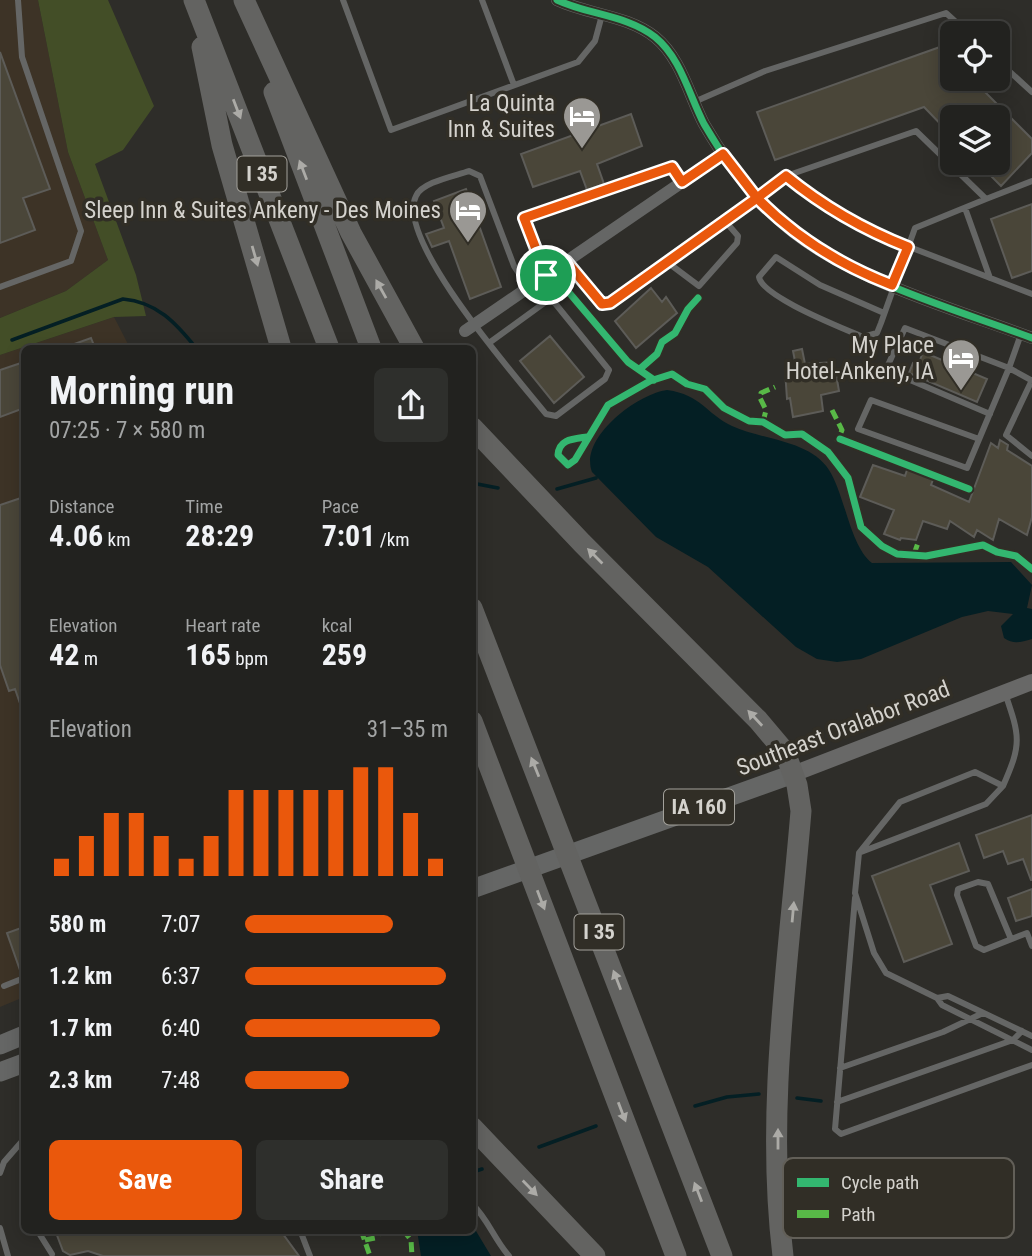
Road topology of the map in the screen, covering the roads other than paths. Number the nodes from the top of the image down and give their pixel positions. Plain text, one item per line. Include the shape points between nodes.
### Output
1 (18, 0) edge
2 (193, 0) edge
3 (241, 0) edge
4 (343, 0) edge
5 (482, 0) edge
6 (557, 0) edge
7 (602, 15) junction
8 (955, 21) edge
9 (1010, 72) edge
10 (514, 85) junction
11 (1032, 92) edge
12 (694, 102) junction
13 (723, 154) junction
14 (786, 176) junction
15 (1032, 181) edge
16 (682, 182) junction
17 (757, 198) junction
18 (986, 199) junction
19 (965, 208) junction
20 (725, 221) junction
21 (908, 247) junction
22 (566, 261) junction
23 (667, 262) junction
24 (990, 278) junction
25 (537, 281) junction
26 (892, 285) junction
27 (0, 287) edge
28 (1032, 294) edge
29 (551, 298) junction
30 (884, 313) junction
31 (469, 327) junction
32 (1029, 336) edge
33 (489, 343) junction
34 (280, 345) edge
35 (328, 345) edge
36 (370, 345) edge
37 (412, 345) edge
38 (1009, 368) junction
39 (1032, 380) edge
40 (990, 414) junction
41 (476, 430) edge
42 (979, 439) junction
43 (1032, 456) edge
44 (476, 618) edge
45 (1032, 682) edge
46 (1005, 692) junction
47 (476, 732) edge
48 (793, 774) junction
49 (1003, 786) junction
50 (859, 853) junction
51 (477, 887) edge
52 (855, 893) junction
53 (1011, 939) junction
54 (1032, 946) edge
55 (21, 979) edge
56 (4, 986) dead end
57 (937, 998) junction
58 (984, 1013) junction
59 (970, 1019) junction
60 (1022, 1031) junction
61 (21, 1036) edge
62 (1032, 1036) edge
63 (1013, 1040) junction
64 (0, 1045) edge
65 (1032, 1049) edge
66 (21, 1064) edge
67 (1032, 1065) edge
68 (840, 1068) junction
69 (0, 1072) edge
70 (837, 1102) junction
71 (476, 1131) edge
72 (21, 1142) edge
73 (0, 1174) edge
74 (476, 1209) edge
75 (0, 1228) edge
76 (39, 1234) edge
77 (302, 1234) edge
78 (51, 1255) edge
79 (8, 1256) edge
80 (310, 1256) edge
81 (509, 1256) edge
82 (595, 1256) edge
83 (676, 1256) edge
84 (722, 1256) edge
85 (783, 1256) edge

1 - 27 lane via 22,57 82,231 71,261
2 -> 34 highway via 222,145
2 -> 35 highway, I 35
36 -> 3 highway, I 35
37 -> 3 highway via 351,233
4 - 10 lane via 391,130
5 - 10 lane
6 - 7 street
7 - 10 lane via 595,41 578,62
7 - 12 street via 625,19 654,36 671,53
8 - 12 lane via 946,13 765,71
9 - 11 lane
12 - 13 street
13 - 16 street
13 - 17 street
14 - 17 lane
14 - 18 lane via 916,131
14 - 21 lane via 860,228
15 - 18 lane
16 - 22 street
16 - 25 lane via 672,167 524,218
17 - 20 lane
17 - 26 street via 805,240 853,269
18 - 19 lane
19 - 21 lane via 915,228
19 - 24 lane
20 - 23 lane
20 - 23 lane via 738,236 737,243 699,286
21 - 24 lane
21 - 26 lane
22 - 23 lane via 602,304 610,303
22 - 25 street
24 - 28 lane
25 - 29 lane
25 - 31 street
25 - 31 lane via 514,266 480,176 469,171 422,189 413,208 425,248
26 - 30 lane
26 - 32 street
29 - 33 lane
29 - 33 lane via 609,370 605,379 556,416 546,414
30 - 30 lane via 877,333 863,337 791,304 761,285 759,278 776,257 820,285
31 - 33 lane
32 - 38 lane
38 - 39 lane
38 - 40 lane
38 - 40 lane via 905,328 888,365 892,374
39 - 43 lane via 1006,435
40 - 42 lane
48 -> 41 highway via 785,752 758,720
42 - 42 lane via 967,468 858,429 871,400
84 -> 44 highway, I 35
45 - 46 main road, Southeast Oralabor Road
46 - 48 main road, Southeast Oralabor Road
46 - 49 lane via 1018,752
47 -> 83 highway, I 35
48 - 51 main road, Southeast Oralabor Road / IA 160
85 -> 48 highway via 778,1109 801,811
49 - 50 lane via 986,804
49 - 50 lane via 975,772 920,792 900,802
50 - 52 lane
52 - 57 lane via 874,953 886,974
52 - 68 lane
53 - 53 lane via 984,950 976,946 958,889 978,882 988,884
53 - 54 lane via 1027,933
55 - 56 lane
57 - 58 lane via 948,996
57 - 59 lane
58 - 59 lane
58 - 60 lane
59 - 63 lane
59 - 68 lane
60 - 62 lane
60 - 63 lane
61 - 64 main road
63 - 65 lane
63 - 70 lane
66 - 69 main road
67 - 70 lane via 841,1134 835,1129
68 - 70 lane
71 -> 82 highway
72 - 73 lane
74 - 81 lane
75 - 79 lane
76 - 78 lane
77 - 80 lane

